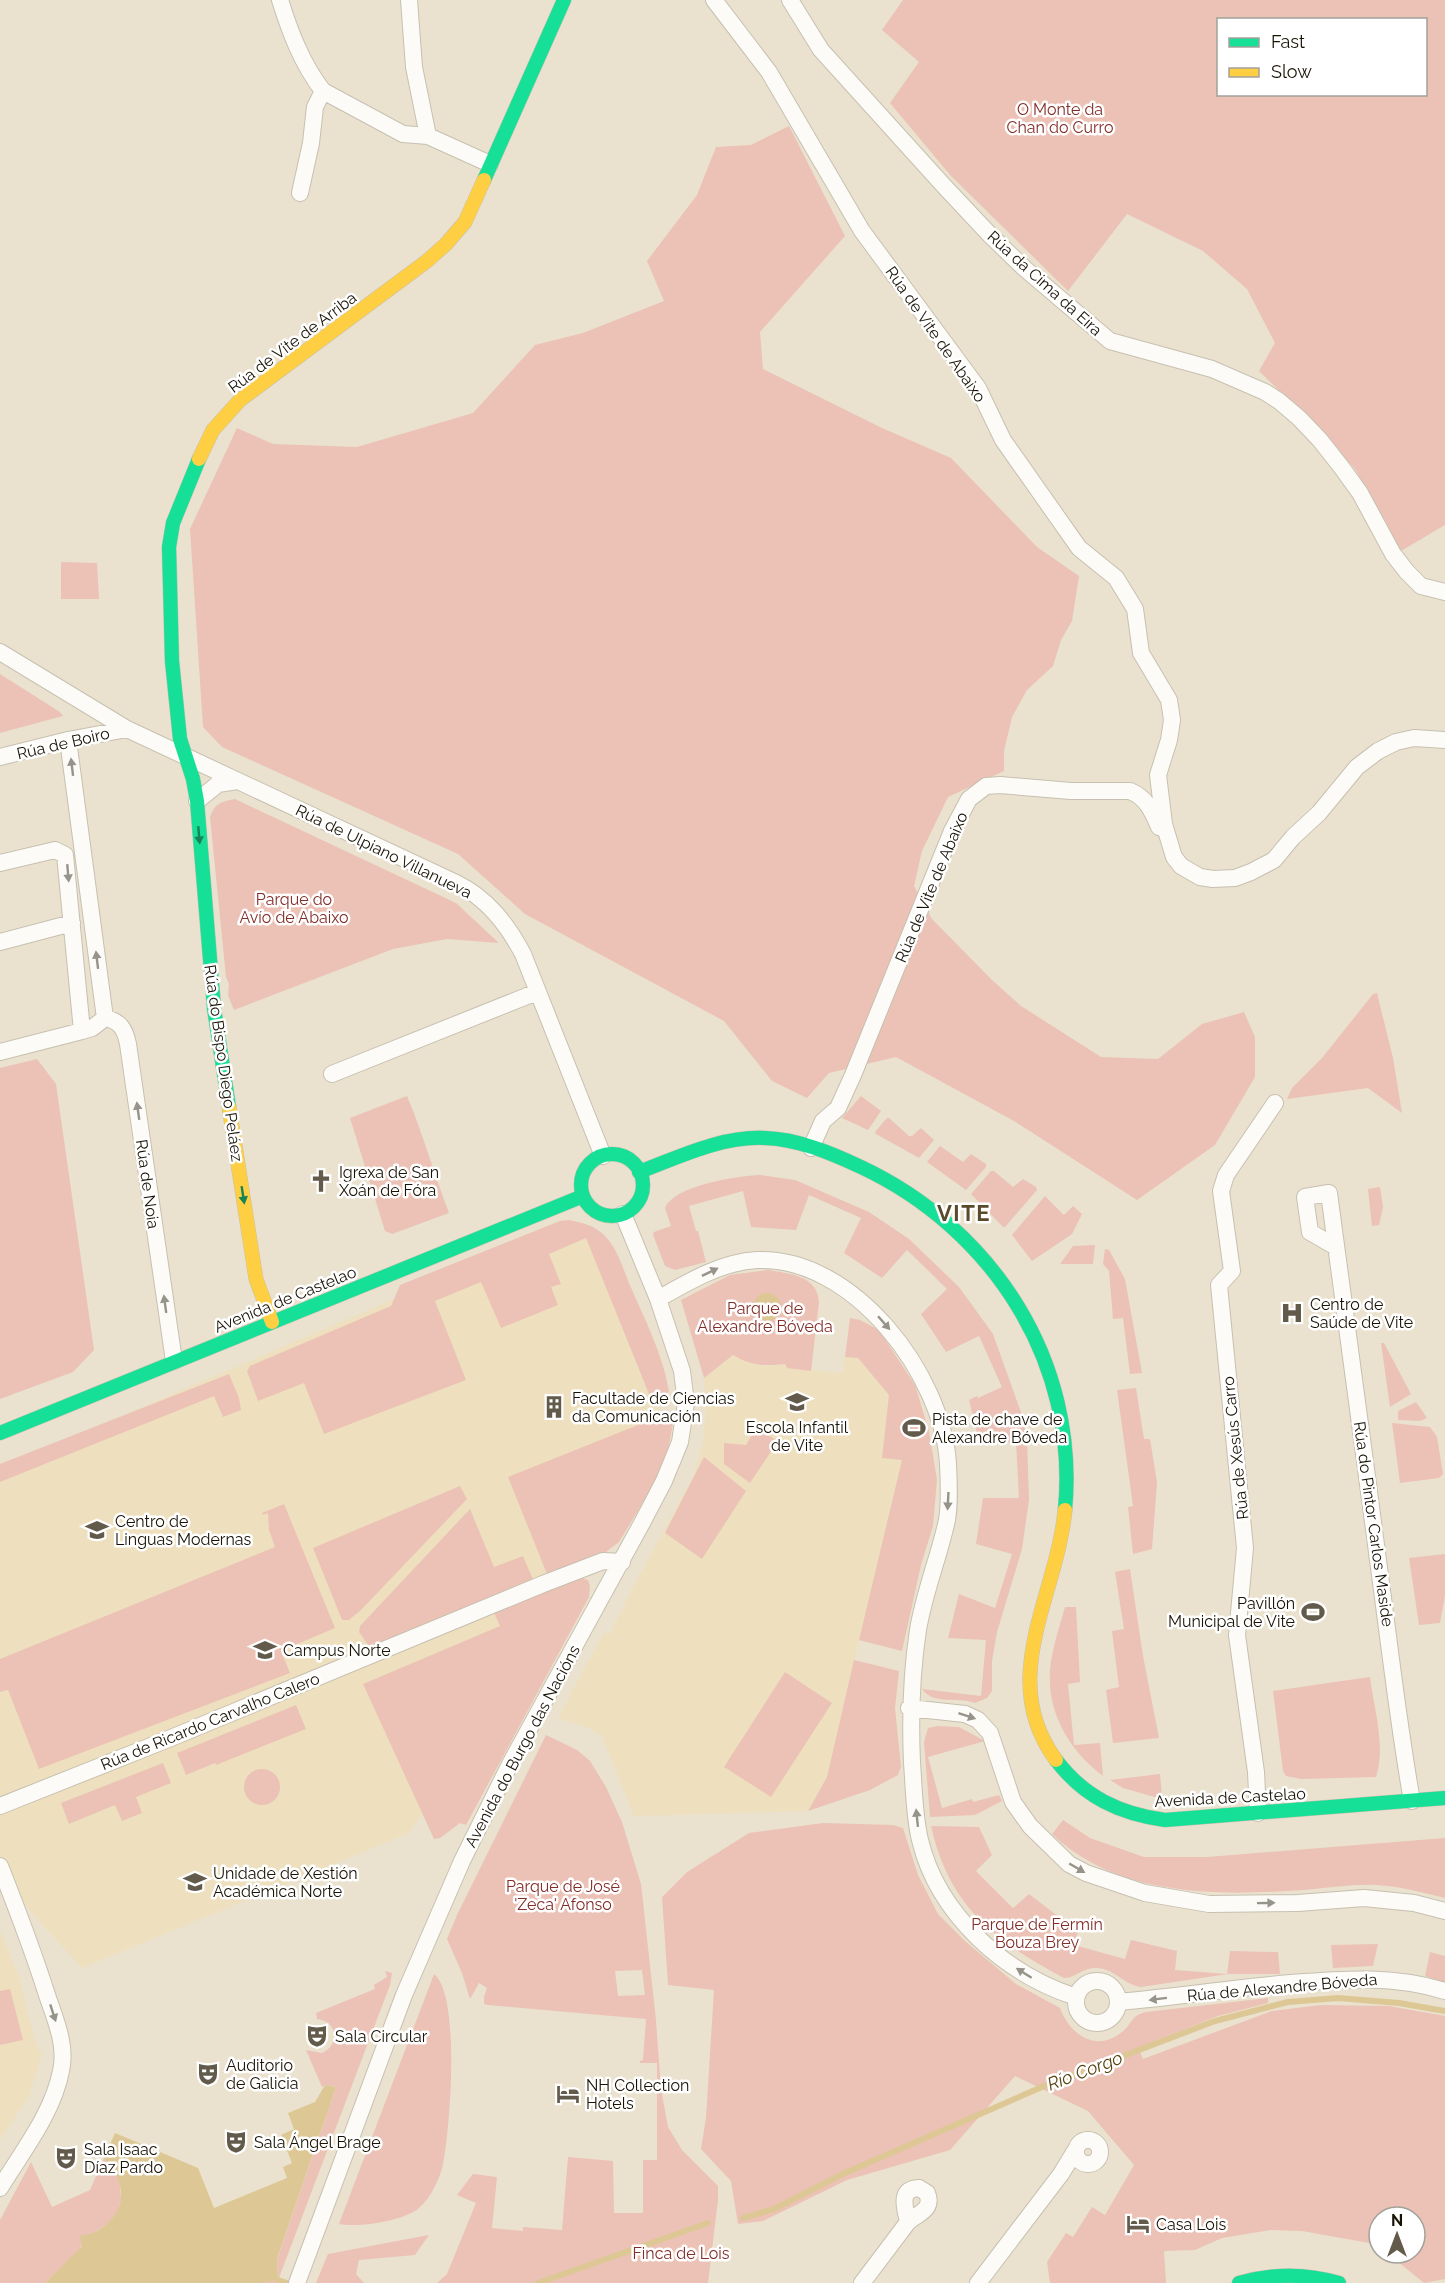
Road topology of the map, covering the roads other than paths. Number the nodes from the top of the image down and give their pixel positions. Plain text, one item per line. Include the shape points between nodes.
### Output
1 (280, 0) edge
2 (410, 0) edge
3 (564, 0) edge
4 (714, 0) edge
5 (790, 0) edge
6 (323, 91) junction
7 (428, 136) junction
8 (490, 164) junction
9 (300, 193) dead end
10 (1445, 592) edge
11 (0, 652) edge
12 (127, 729) junction
13 (68, 740) junction
14 (1445, 740) edge
15 (186, 757) junction
16 (0, 758) edge
17 (237, 781) junction
18 (197, 801) junction
19 (1168, 837) junction
20 (0, 863) edge
21 (72, 923) junction
22 (0, 942) edge
23 (537, 992) junction
24 (105, 1018) junction
25 (82, 1031) junction
26 (0, 1052) edge
27 (332, 1074) dead end
28 (1275, 1103) dead end
29 (811, 1148) junction
30 (603, 1156) junction
31 (639, 1172) junction
32 (583, 1196) junction
33 (624, 1214) junction
34 (1336, 1247) dead end
35 (658, 1299) junction
36 (272, 1322) junction
37 (174, 1361) junction
38 (0, 1433) edge
39 (622, 1562) junction
40 (909, 1708) junction
41 (1445, 1798) edge
42 (1412, 1801) junction
43 (0, 1806) edge
44 (1258, 1813) junction
45 (0, 1866) edge
46 (1445, 1911) edge
47 (1445, 1991) edge
48 (1076, 1997) junction
49 (1118, 2002) junction
50 (1080, 2157) dead end
51 (0, 2188) edge
52 (908, 2222) dead end
53 (298, 2282) edge
54 (862, 2283) edge
55 (978, 2283) edge
56 (1239, 2283) edge
57 (1339, 2283) edge

1 - 6 street via 290,31
2 - 7 street via 414,67
3 - 8 street, Rúa de Vite de Arriba
4 - 19 street, Rúa de Vite de Abaixo via 769,72 862,231 978,388 1003,440 1079,548 1116,578 1135,609 1141,653 1169,699 1172,720 1158,775
5 - 10 street, Rúa da Cima da Eira via 828,58 959,203 1024,268 1110,341 1212,369 1279,401 1320,440 1342,468 1407,572 1422,586
6 - 7 street via 403,134
6 - 9 street via 315,106
7 - 8 street
8 - 15 street, Rúa de Vite de Arriba via 465,222 446,244 240,400 213,430 204,447 173,523 169,548 171,661 180,739
11 - 12 street, Rúa de Ulpiano Villanueva
12 - 13 street, Rúa de Boiro
12 - 15 street, Rúa de Ulpiano Villanueva
13 - 16 street, Rúa de Boiro
24 -> 13 street
14 - 19 street, Rúa de Vite de Abaixo via 1414,738 1378,751 1357,767 1274,860 1235,878 1213,879 1189,872 1174,857
15 - 17 street, Rúa de Ulpiano Villanueva
15 - 18 street, Rúa do Bispo Diego Peláez
17 - 18 street via 218,784
17 - 23 street, Rúa de Ulpiano Villanueva via 468,889 506,925 523,954
18 -> 36 street, Rúa do Bispo Diego Peláez via 214,1008 256,1279
19 - 29 street, Rúa de Vite de Abaixo via 1162,836 1151,808 1130,791 1000,785 986,786 977,792 952,831 838,1108 823,1121
20 -> 21 street via 56,850 65,855
21 - 22 street
21 - 25 street
23 - 27 street
23 - 30 street, Rúa de Ulpiano Villanueva
24 - 25 street
37 -> 24 street, Rúa de Noia via 127,1038 120,1023
25 - 26 street
28 - 44 street, Rúa de Xesús Carro via 1226,1174 1221,1191 1232,1271 1219,1285 1245,1548 1237,1635
29 - 31 street, Avenida de Castelao via 771,1139 737,1140
29 - 44 street, Avenida de Castelao via 860,1165 895,1183 957,1229 1002,1279 1038,1344 1060,1414 1066,1488 1059,1549 1032,1643 1029,1677 1032,1710 1056,1761 1088,1793 1132,1815 1166,1820
30 - 31 street via 628,1159
30 - 32 street via 594,1160 582,1176
31 - 33 street via 639,1201
32 - 33 street via 596,1212
32 - 36 street, Avenida de Castelao
33 - 35 street, Avenida do Burgo das Nacións
34 - 42 street, Rúa do Pintor Carlos Maside
35 - 39 street, Avenida do Burgo das Nacións via 682,1371 686,1394 684,1424 664,1481
35 -> 40 street via 719,1268 775,1260 816,1273 843,1289 874,1312 904,1346 924,1379 941,1421 949,1489 947,1520 919,1627
36 - 37 street, Avenida de Castelao
37 - 38 street, Avenida de Castelao
39 - 43 street, Rúa de Ricardo Carvalho Calero via 603,1561 553,1580
39 - 53 street, Avenida do Burgo das Nacións via 504,1774 453,1880 404,1995
40 -> 46 street via 965,1714 978,1720 990,1732 1013,1802 1030,1826 1069,1864 1086,1873 1145,1893 1209,1904 1364,1898
48 -> 40 street via 1046,1986 1002,1958 962,1921 939,1887 918,1831
41 - 42 street, Avenida de Castelao
42 - 44 street, Avenida de Castelao
45 -> 51 street via 40,1974 63,2052 60,2077 49,2105
47 -> 49 street, Rúa de Alexandre Bóveda via 1417,1983 1365,1978
48 - 49 street via 1090,1982 1103,1982 1112,1987
48 - 49 street via 1079,2012 1092,2022 1109,2019
50 - 55 street via 1061,2174
52 - 54 street
56 - 57 street via 1292,2274

